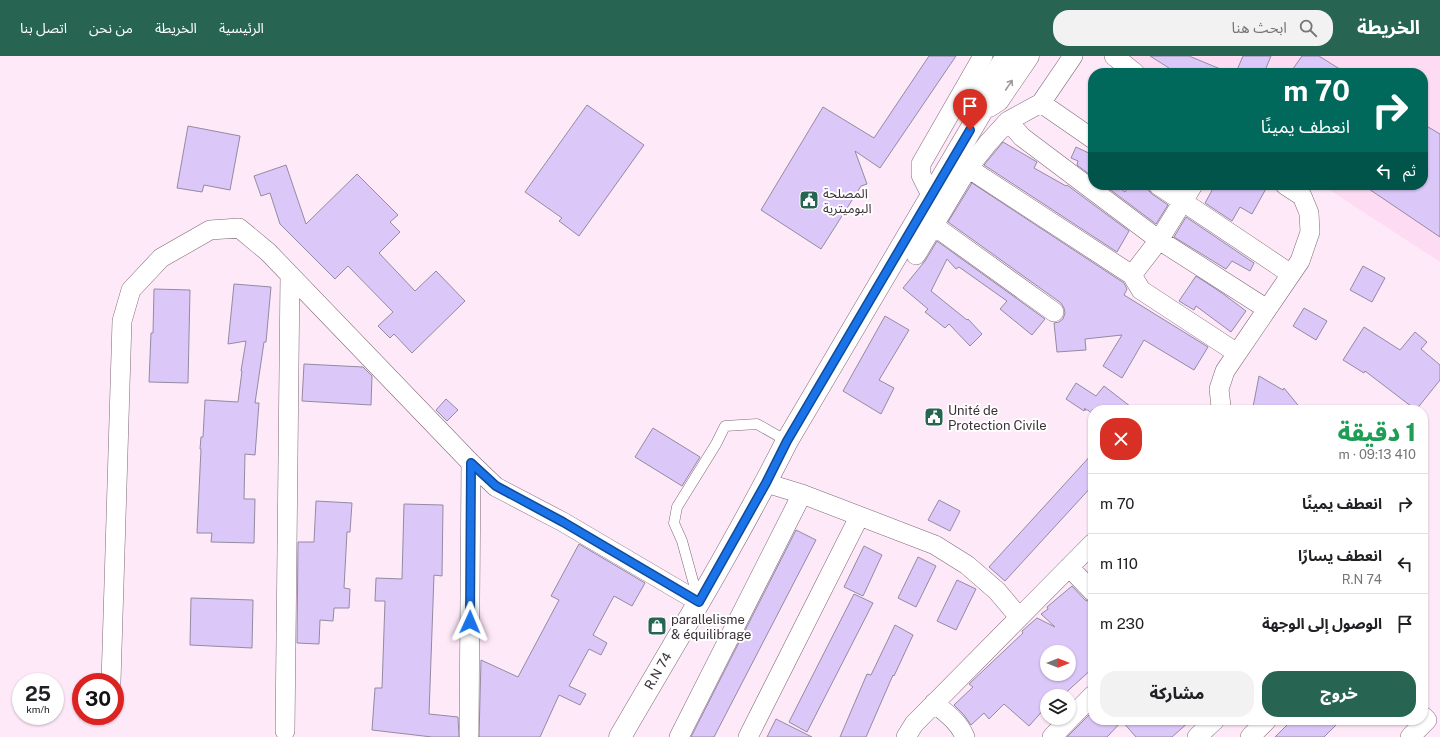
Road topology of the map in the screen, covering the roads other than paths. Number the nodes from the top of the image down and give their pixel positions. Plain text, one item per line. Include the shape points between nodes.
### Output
1 (983, 56) edge
2 (1007, 56) edge
3 (1028, 56) edge
4 (1073, 56) edge
5 (1114, 56) edge
6 (1129, 68) edge
7 (957, 101) junction
8 (1041, 102) junction
9 (981, 112) junction
10 (1008, 121) junction
11 (1088, 135) edge
12 (968, 168) junction
13 (1088, 187) edge
14 (1092, 190) edge
15 (1165, 190) edge
16 (1190, 190) edge
17 (1293, 190) edge
18 (931, 195) junction
19 (1182, 202) junction
20 (934, 225) junction
21 (1159, 240) junction
22 (916, 255) dead end
23 (1291, 274) junction
24 (290, 275) junction
25 (1132, 275) junction
26 (1267, 309) junction
27 (1054, 312) dead end
28 (1237, 353) junction
29 (1221, 405) edge
30 (787, 441) junction
31 (471, 463) junction
32 (766, 483) junction
33 (802, 494) junction
34 (859, 516) junction
35 (1088, 548) edge
36 (1070, 567) junction
37 (1088, 587) edge
38 (699, 602) junction
39 (1019, 617) junction
40 (111, 673) edge
41 (1088, 700) edge
42 (934, 703) junction
43 (1210, 725) edge
44 (1262, 725) edge
45 (1422, 725) edge
46 (285, 731) dead end
47 (469, 734) dead end
48 (620, 737) edge
49 (679, 737) edge
50 (748, 737) edge
51 (906, 737) edge
52 (965, 737) edge
53 (1052, 737) edge
54 (1198, 737) edge
55 (1250, 737) edge
56 (1410, 737) edge

1 - 7 street
2 - 9 main road, R.N 74 via 984,93
9 -> 3 main road, R.N 74 via 998,100
4 - 8 street
5 - 6 street
7 - 9 street
7 - 18 street via 921,164 921,175
8 - 10 street
8 - 11 street
9 - 18 main road, R.N 74
10 - 12 street
10 - 13 street via 1022,137
12 - 20 street
12 - 25 street
14 - 21 street
15 - 19 street
16 - 19 street
17 - 23 street via 1302,196 1309,213 1310,232 1300,261
18 - 30 main road, R.N 74
19 - 21 street
19 - 23 street
20 - 22 street
20 - 27 street
21 - 25 street
21 - 26 street
23 - 26 street
24 - 31 street
24 - 40 street via 268,252 238,228 210,230 161,258 131,290 122,321
24 - 46 street
25 - 28 street via 1141,290
26 - 28 street
28 - 29 street via 1225,370 1219,388
30 - 32 main road, R.N 74
30 - 38 lane via 757,424 724,426 716,444 677,507 674,523 682,541
31 - 38 street via 496,486
31 - 47 street
32 - 33 street
32 - 38 main road, R.N 74
33 - 34 street
33 - 49 street
34 - 39 street via 935,545 967,565 997,591
34 - 50 street
35 - 36 street
36 - 37 street
36 - 39 street
38 - 48 main road, R.N 74
39 - 42 street
41 - 53 street
42 - 51 street via 914,724
42 - 52 street via 952,718
43 - 54 street
44 - 55 street
45 - 56 street

